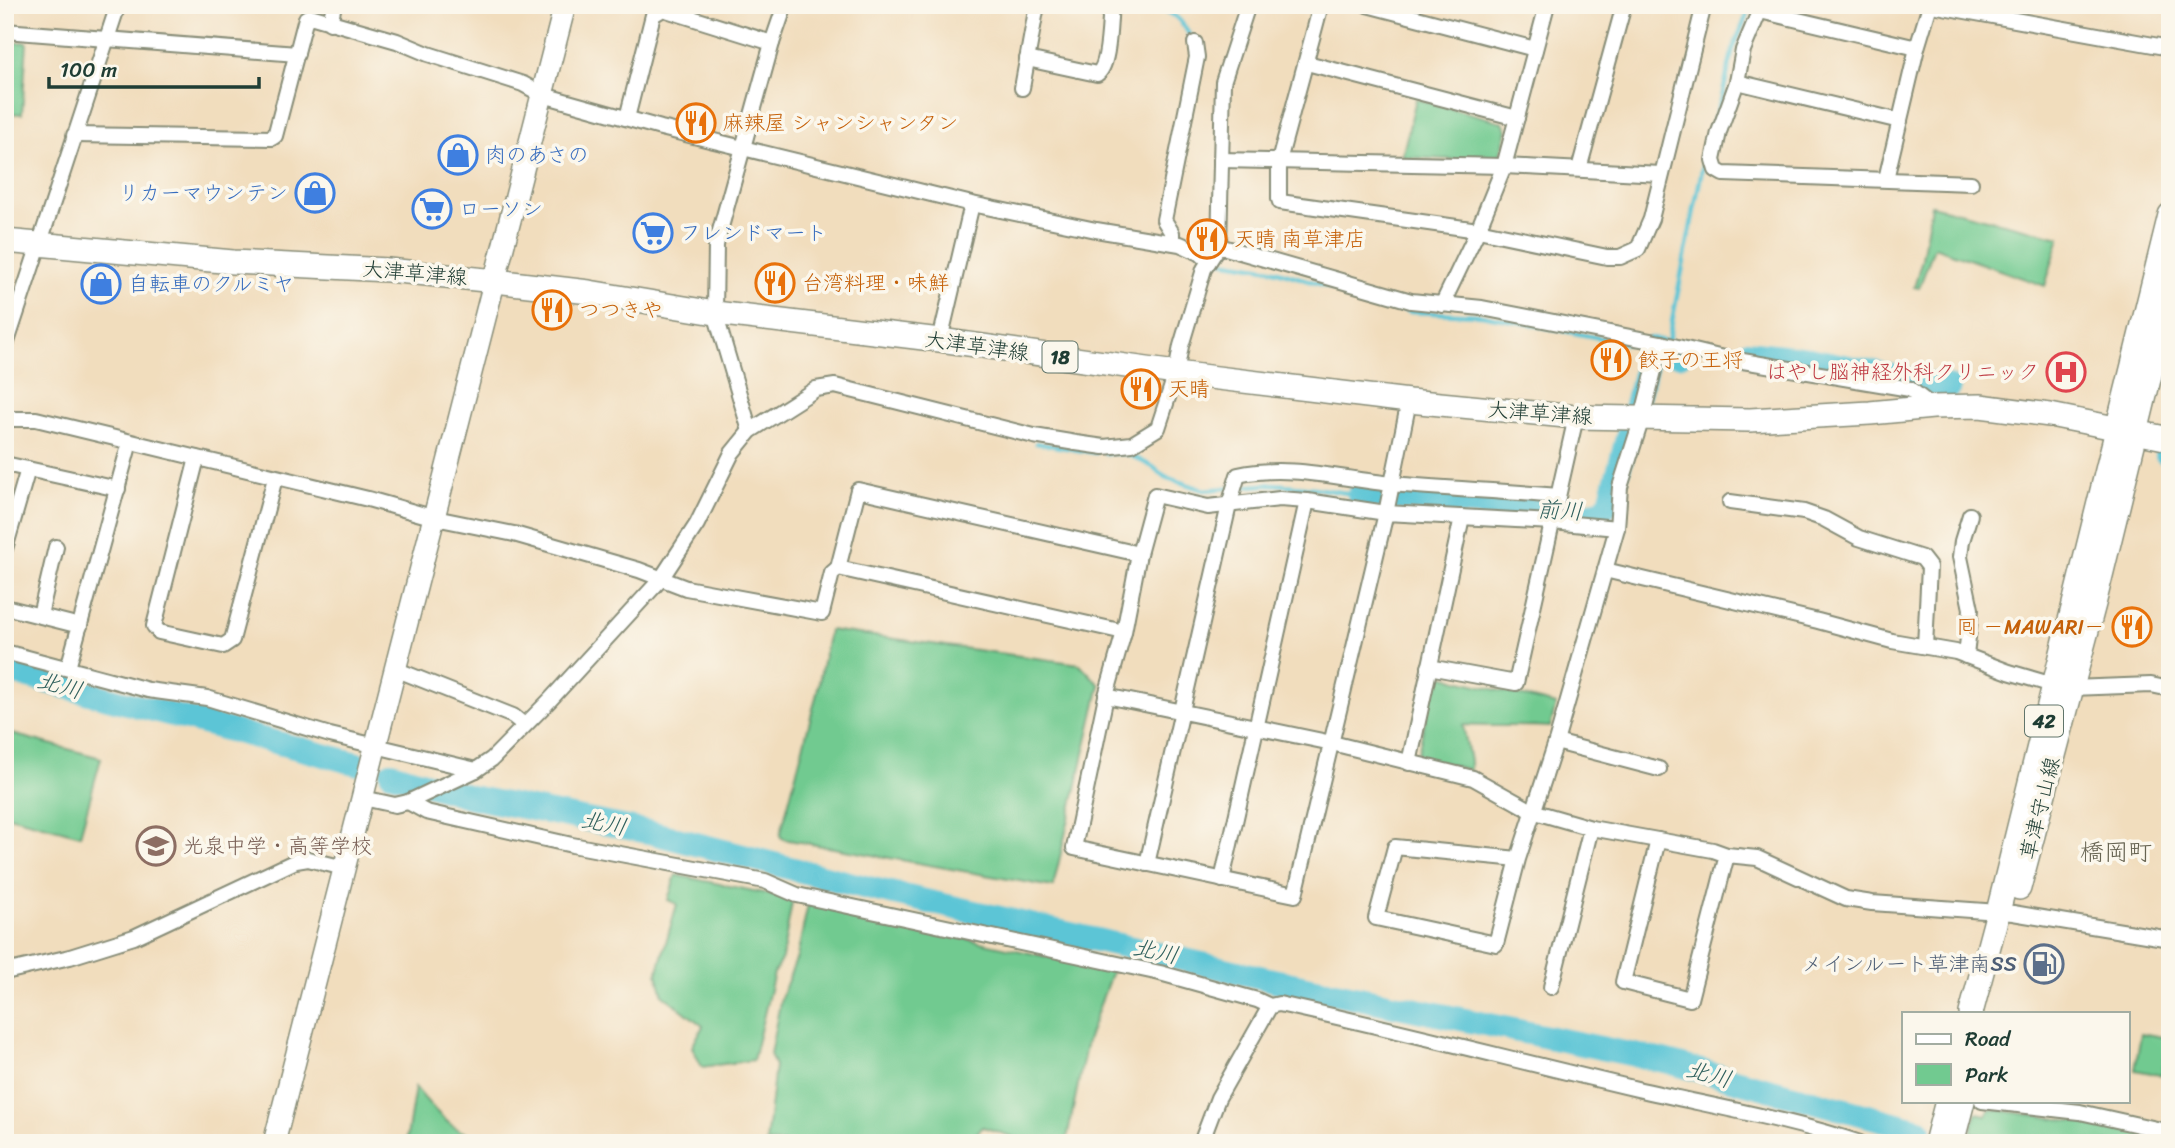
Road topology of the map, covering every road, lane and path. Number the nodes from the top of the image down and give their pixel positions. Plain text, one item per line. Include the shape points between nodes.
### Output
1 (118, 5) edge
2 (334, 5) edge
3 (565, 5) edge
4 (785, 5) edge
5 (1037, 5) edge
6 (1111, 5) edge
7 (1248, 5) edge
8 (1321, 5) edge
9 (1367, 5) edge
10 (1547, 5) edge
11 (1625, 5) edge
12 (1704, 5) edge
13 (1931, 5) edge
14 (1761, 8) edge
15 (330, 23) junction
16 (5, 30) edge
17 (107, 40) junction
18 (772, 43) junction
19 (1195, 43) dead end
20 (1917, 48) junction
21 (2170, 48) edge
22 (1535, 49) junction
23 (297, 54) junction
24 (1027, 60) junction
25 (1307, 63) junction
26 (1737, 82) junction
27 (1022, 88) dead end
28 (543, 95) junction
29 (627, 118) junction
30 (1517, 118) junction
31 (1899, 121) junction
32 (74, 135) junction
33 (743, 147) junction
34 (1221, 160) junction
35 (1279, 161) junction
36 (1504, 166) junction
37 (1579, 169) junction
38 (1661, 174) junction
39 (1886, 179) junction
40 (1971, 183) dead end
41 (972, 204) junction
42 (2170, 215) edge
43 (1478, 230) junction
44 (5, 241) edge
45 (1172, 242) junction
46 (40, 243) junction
47 (1219, 246) junction
48 (1209, 261) junction
49 (495, 281) junction
50 (2170, 293) edge
51 (1442, 305) junction
52 (715, 313) junction
53 (940, 340) junction
54 (1661, 343) junction
55 (5, 348) edge
56 (1176, 373) junction
57 (1409, 401) junction
58 (1933, 407) junction
59 (1576, 417) junction
60 (1642, 418) junction
61 (5, 419) edge
62 (750, 431) junction
63 (2126, 431) junction
64 (2170, 439) edge
65 (130, 442) junction
66 (197, 457) junction
67 (5, 464) edge
68 (28, 469) junction
69 (275, 478) junction
70 (1391, 484) junction
71 (118, 489) junction
72 (1307, 501) junction
73 (1730, 502) dead end
74 (1229, 505) junction
75 (1555, 509) junction
76 (1385, 513) junction
77 (1970, 515) dead end
78 (1462, 517) junction
79 (435, 518) junction
80 (1618, 528) junction
81 (56, 547) dead end
82 (5, 549) edge
83 (1139, 554) junction
84 (838, 568) junction
85 (1605, 570) junction
86 (661, 579) junction
87 (5, 607) edge
88 (40, 615) junction
89 (80, 626) junction
90 (1124, 632) junction
91 (1925, 646) junction
92 (5, 652) edge
93 (1966, 656) junction
94 (1429, 667) junction
95 (68, 668) junction
96 (395, 669) junction
97 (2062, 687) junction
98 (2170, 689) edge
99 (1106, 696) junction
100 (1182, 711) junction
101 (524, 725) junction
102 (1256, 729) junction
103 (1556, 741) junction
104 (1332, 743) junction
105 (375, 749) junction
106 (1409, 762) junction
107 (1659, 769) dead end
108 (471, 772) junction
109 (365, 790) junction
110 (410, 800) junction
111 (1532, 811) junction
112 (1591, 828) junction
113 (1658, 840) junction
114 (1727, 855) junction
115 (1518, 859) junction
116 (1147, 864) junction
117 (344, 868) junction
118 (1223, 880) junction
119 (2006, 912) junction
120 (2170, 939) edge
121 (5, 972) edge
122 (1551, 987) dead end
123 (1270, 1006) junction
124 (1970, 1012) edge
125 (1987, 1012) edge
126 (1947, 1102) edge
127 (1963, 1102) edge
128 (1992, 1102) edge
129 (2170, 1132) edge
130 (1858, 1142) edge
131 (274, 1143) edge
132 (1201, 1143) edge
133 (1936, 1143) edge
134 (1952, 1143) edge

1 - 17 street
2 - 15 street
3 - 28 street
4 - 18 street
5 - 24 street
6 - 24 street via 1102,71 1097,74
7 - 34 street via 1223,82
8 - 25 street
9 - 22 street
10 - 22 street
11 - 37 street
12 - 38 street
13 - 20 street
13 - 21 street
14 - 20 street
14 - 26 street via 1742,50
15 - 23 street via 306,18
15 - 28 street via 397,41
16 - 17 street
17 - 23 street
17 - 32 street
18 - 29 street via 663,9 653,15
18 - 33 street
19 - 45 street via 1197,57 1164,220
20 - 31 street
22 - 30 street
23 - 32 street via 272,138
24 - 27 street
25 - 30 street
25 - 35 street
26 - 31 street
26 - 39 street via 1719,132 1713,160 1716,170 1723,174
28 - 29 street
28 - 49 street
29 - 33 street
30 - 36 street
31 - 39 street
32 - 46 street
33 - 41 street
33 - 52 street via 716,245
34 - 35 street
34 - 47 street
35 - 36 street
35 - 43 street via 1280,202
36 - 37 street
36 - 43 street
37 - 38 street
38 - 43 street via 1651,219 1642,243 1631,254 1607,257
39 - 40 street
41 - 45 street
41 - 53 street
42 - 63 main road
43 - 51 street
44 - 46 main road, 大津草津線 / 18
45 - 48 street
46 - 49 main road, 大津草津線 / 18
46 - 55 street
47 - 48 street
47 - 51 street via 1380,293
48 - 56 street
49 - 52 main road, 大津草津線 / 18
49 - 79 street
50 - 63 main road
51 - 54 street via 1482,308
52 - 53 main road, 大津草津線 / 18
52 - 62 street
53 - 56 main road, 大津草津線 / 18
54 - 58 street via 1910,389
54 - 60 street
56 - 57 main road, 大津草津線 / 18
56 - 62 street via 1158,428 1132,444 1118,446 1034,436 835,386 816,389
57 - 59 main road, 大津草津線 / 18
57 - 70 street
58 - 60 main road, 大津草津線 / 18 via 1750,419
58 - 63 main road, 大津草津線 / 18 via 2010,409
59 - 60 main road, 大津草津線 / 18
59 - 75 street
60 - 80 street via 1620,486
61 - 65 street via 36,419
62 - 86 street via 732,453 697,524
63 - 64 main road
63 - 97 main road, 草津守山線 / 42 via 2095,600
65 - 66 street
65 - 71 street
66 - 69 street
66 - 69 street via 154,626 159,632 223,646 232,640
67 - 68 street
68 - 71 street
68 - 82 street
69 - 79 street
70 - 74 street via 1263,470 1238,475
70 - 75 street
70 - 76 street
71 - 89 street
72 - 74 street
72 - 76 street
72 - 102 street
73 - 91 street via 1804,512 1859,538 1922,558 1929,568
74 - 83 street via 1208,507 1155,495
74 - 100 street
75 - 78 street
75 - 80 street
75 - 94 street via 1516,683
76 - 78 street
76 - 104 street
77 - 93 street via 1960,557 1971,609
78 - 94 street
79 - 86 street via 514,534
79 - 96 street
80 - 85 street
81 - 88 street
83 - 84 street via 858,490
83 - 90 street
84 - 86 street via 832,573 822,613 686,588
84 - 90 street
85 - 91 street
85 - 103 street
86 - 101 street
87 - 88 street
88 - 89 street
89 - 95 street
90 - 99 street
91 - 93 street
92 - 95 street
93 - 97 street
94 - 106 street
95 - 105 street via 148,690 207,698
96 - 101 street via 513,716
96 - 105 street
97 - 98 street via 2151,685
97 - 119 main road, 草津守山線 / 42
99 - 100 street
99 - 116 street via 1074,848
100 - 102 street
100 - 116 street
101 - 108 street via 492,759
102 - 104 street
102 - 118 street
103 - 107 street
103 - 111 street
104 - 106 street
104 - 118 street via 1295,895
105 - 108 street
105 - 109 street
106 - 111 street via 1473,778
108 - 110 street
109 - 110 street via 395,805
109 - 117 street
110 - 123 street via 426,812 765,881 797,895 1160,973
111 - 112 street
111 - 115 street
112 - 113 street
112 - 122 street
113 - 114 street
113 - 114 street via 1623,982 1690,999
114 - 119 street via 1757,858 1846,899
115 - 115 street via 1496,944 1376,918 1395,847
116 - 118 street
117 - 121 street via 296,860 134,937
117 - 131 street
119 - 120 street
119 - 124 main road, 草津守山線 / 42
119 - 125 main road, 草津守山線 / 42
123 - 130 street via 1279,1004 1393,1029
123 - 132 street via 1219,1098
126 - 133 main road
127 - 134 main road
128 - 129 street via 2080,1111

